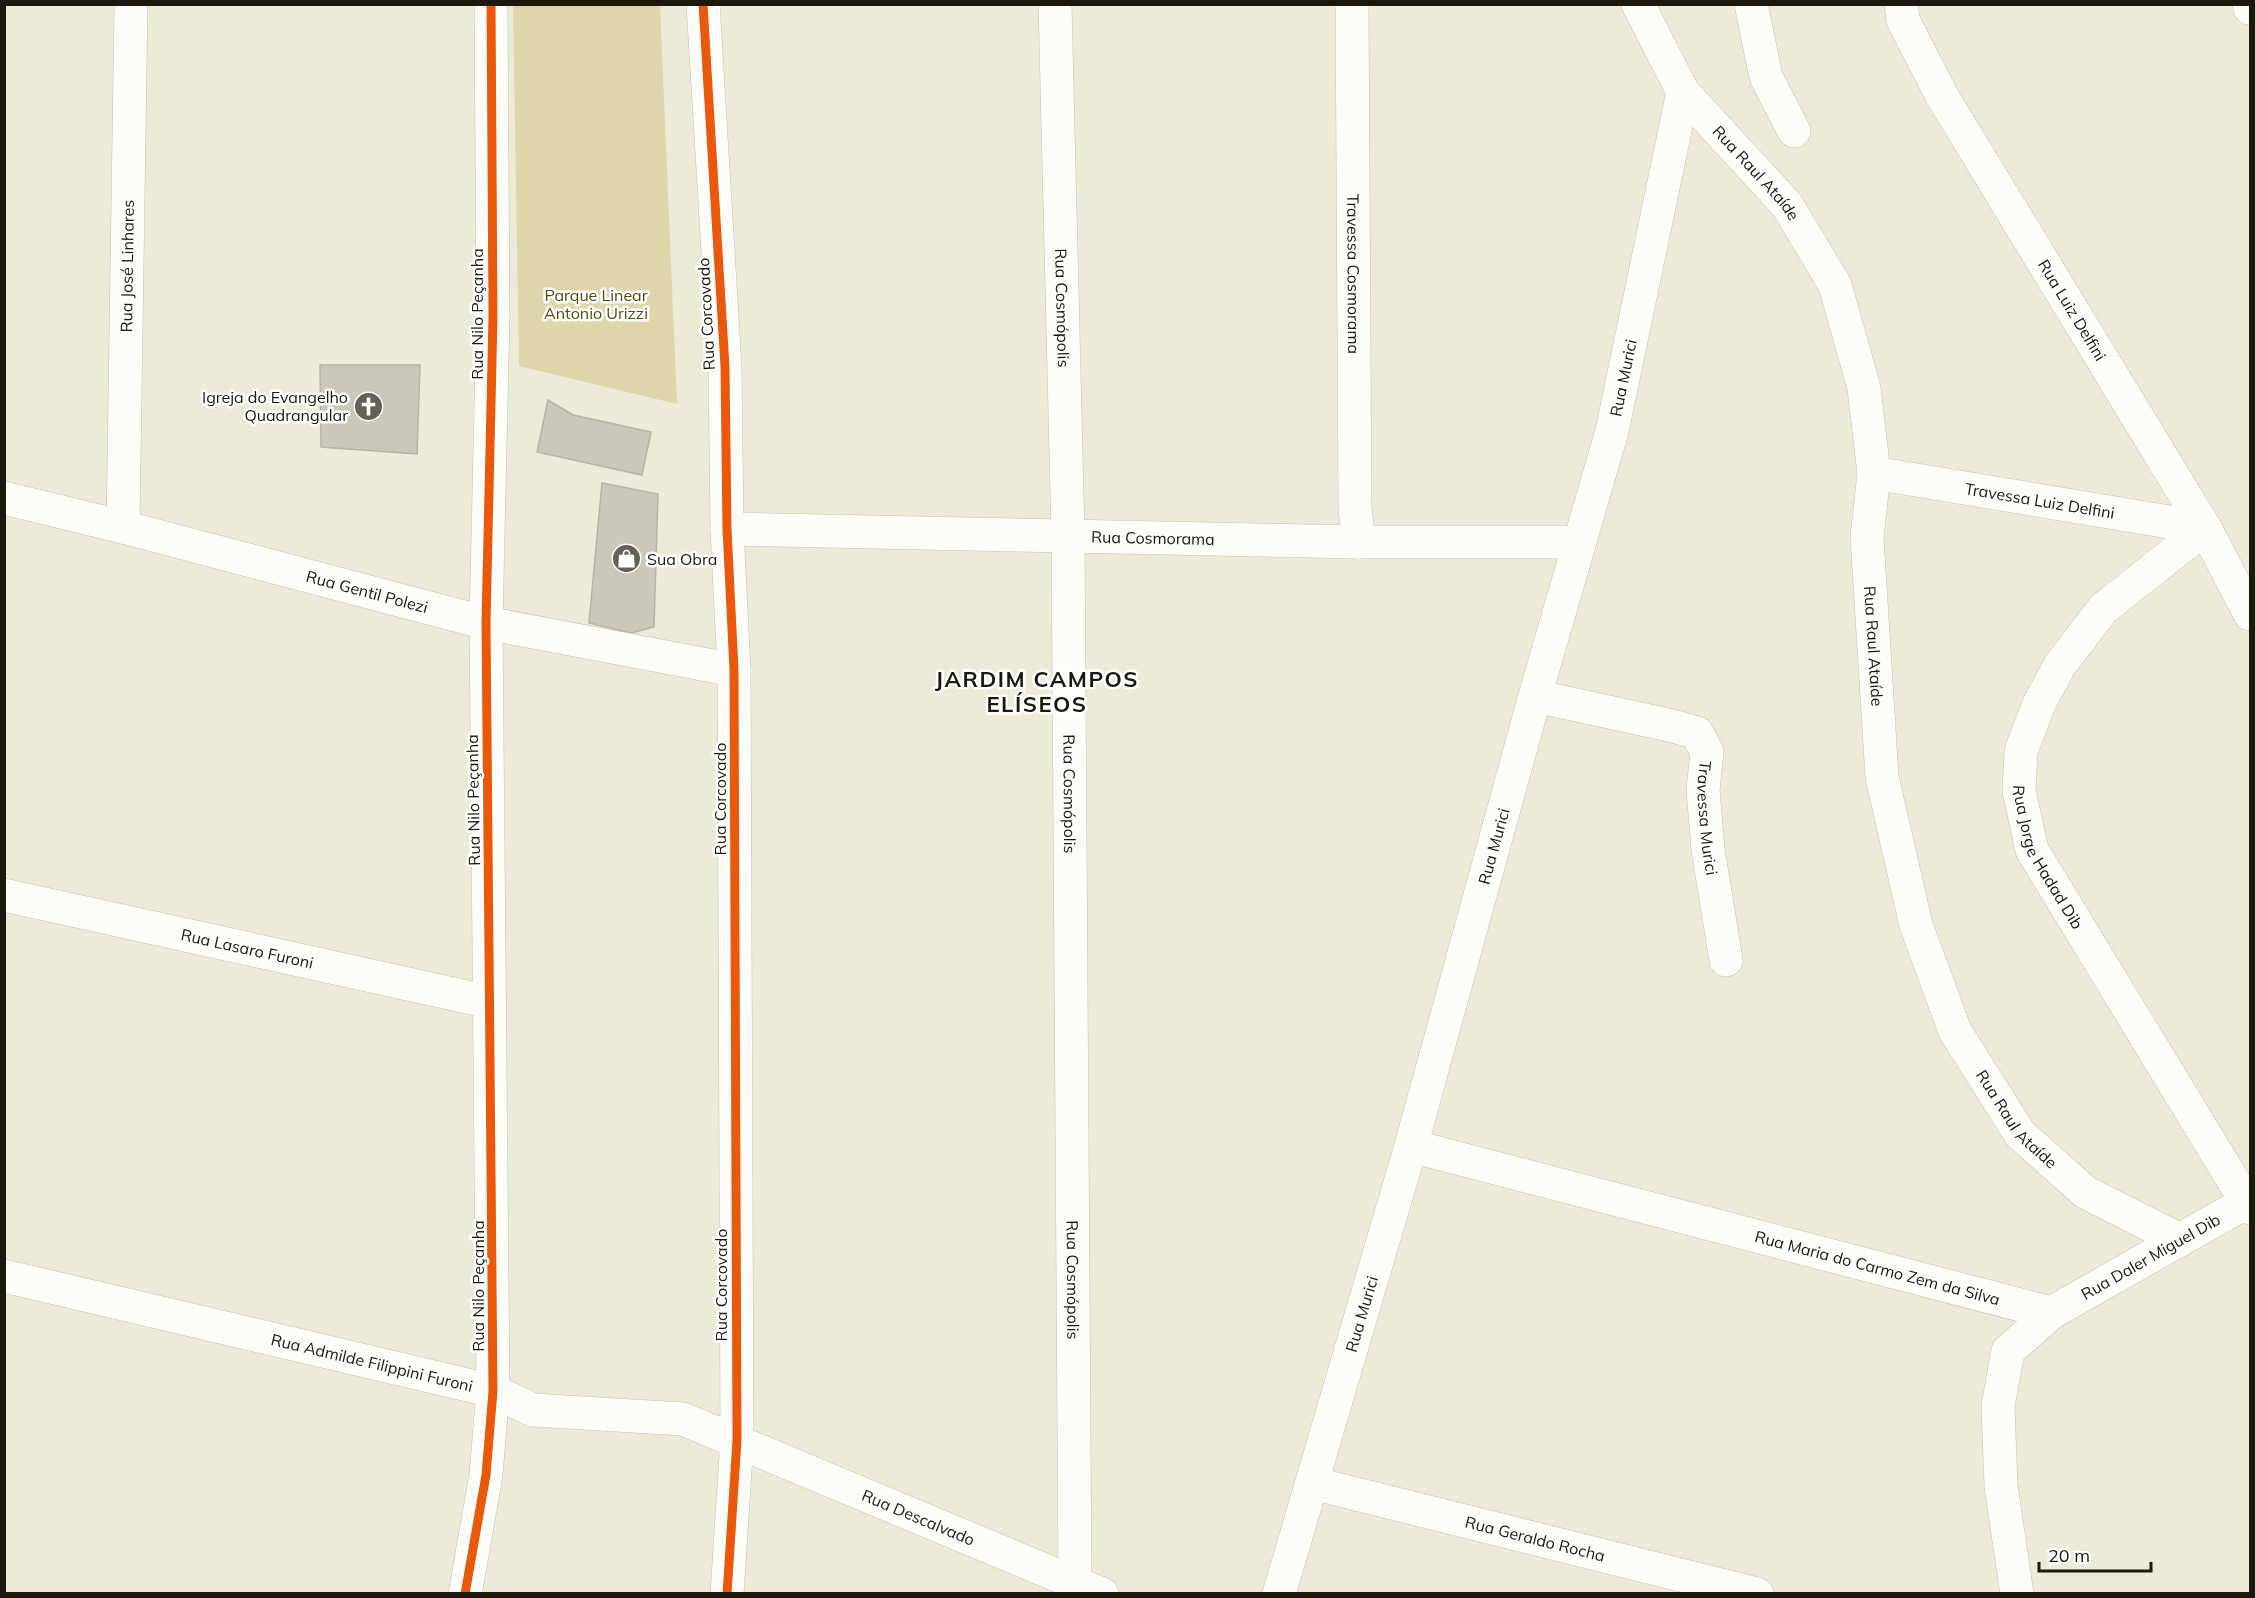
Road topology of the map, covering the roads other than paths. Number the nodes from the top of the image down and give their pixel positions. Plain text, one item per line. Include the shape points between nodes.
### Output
1 (131, 4) edge
2 (491, 4) edge
3 (702, 4) edge
4 (1055, 4) edge
5 (1352, 4) edge
6 (1638, 4) edge
7 (1751, 4) edge
8 (1901, 4) edge
9 (1683, 92) junction
10 (1794, 131) dead end
11 (1874, 473) junction
12 (4, 498) edge
13 (123, 527) junction
14 (2205, 528) junction
15 (727, 529) junction
16 (1068, 535) junction
17 (1359, 542) junction
18 (1579, 542) junction
19 (2250, 614) edge
20 (486, 623) junction
21 (734, 670) junction
22 (1535, 696) junction
23 (4, 895) edge
24 (1726, 960) dead end
25 (490, 1002) junction
26 (1411, 1146) junction
27 (2249, 1204) edge
28 (2180, 1240) junction
29 (4, 1276) edge
30 (2051, 1313) junction
31 (493, 1391) junction
32 (737, 1440) junction
33 (1312, 1483) junction
34 (1089, 1588) edge
35 (465, 1593) edge
36 (727, 1593) edge
37 (1279, 1593) edge
38 (1757, 1593) edge
39 (2017, 1593) edge

1 - 13 street, Rua José Linhares
2 - 20 street, Rua Nilo Peçanha via 493,317
3 - 15 street, Rua Corcovado via 725,367
4 - 16 street, Rua Cosmópolis
5 - 17 street, Travessa Cosmorama via 1355,509
6 - 9 street, Rua Raul Ataíde
7 - 10 street via 1766,77
8 - 14 street, Rua Luiz Delfini via 1903,20 1942,96
9 - 11 street, Rua Raul Ataíde via 1787,205 1835,285 1864,388
9 - 18 street, Rua Murici via 1612,431
11 - 14 street, Travessa Luiz Delfini
11 - 28 street, Rua Raul Ataíde via 1867,537 1882,777 1916,925 1955,1031 2020,1134 2085,1192
12 - 13 street, Rua Gentil Polezi
13 - 20 street, Rua Gentil Polezi
14 - 19 street, Rua Luiz Delfini
14 - 27 street, Rua Jorge Hadad Dib via 2103,609 2060,665 2039,704 2021,751 2019,790 2032,850
15 - 16 street, Rua Cosmorama
15 - 21 street, Rua Corcovado
16 - 17 street, Rua Cosmorama
16 - 34 street, Rua Cosmópolis
17 - 18 street, Rua Cosmorama
18 - 22 street, Rua Murici
20 - 21 street, Rua Gentil Polezi
20 - 25 street, Rua Nilo Peçanha
21 - 32 street, Rua Corcovado
22 - 24 street, Travessa Murici via 1696,733 1707,752 1703,790 1708,849
22 - 26 street, Rua Murici
23 - 25 street, Rua Lasaro Furoni
25 - 31 street, Rua Nilo Peçanha
26 - 30 street, Rua Maria do Carmo Zem da Silva
26 - 33 street, Rua Murici
27 - 28 street, Rua Daler Miguel Dib
28 - 30 street, Rua Daler Miguel Dib
29 - 31 street, Rua Admilde Filippini Furoni
30 - 39 street via 2008,1351 1998,1406 2001,1486
31 - 32 street, Rua Admilde Filippini Furoni via 533,1410 683,1419
31 - 35 street, Rua Nilo Peçanha via 486,1475
32 - 34 street, Rua Descalvado
32 - 36 street, Rua Corcovado
33 - 37 street, Rua Murici
33 - 38 street, Rua Geraldo Rocha

